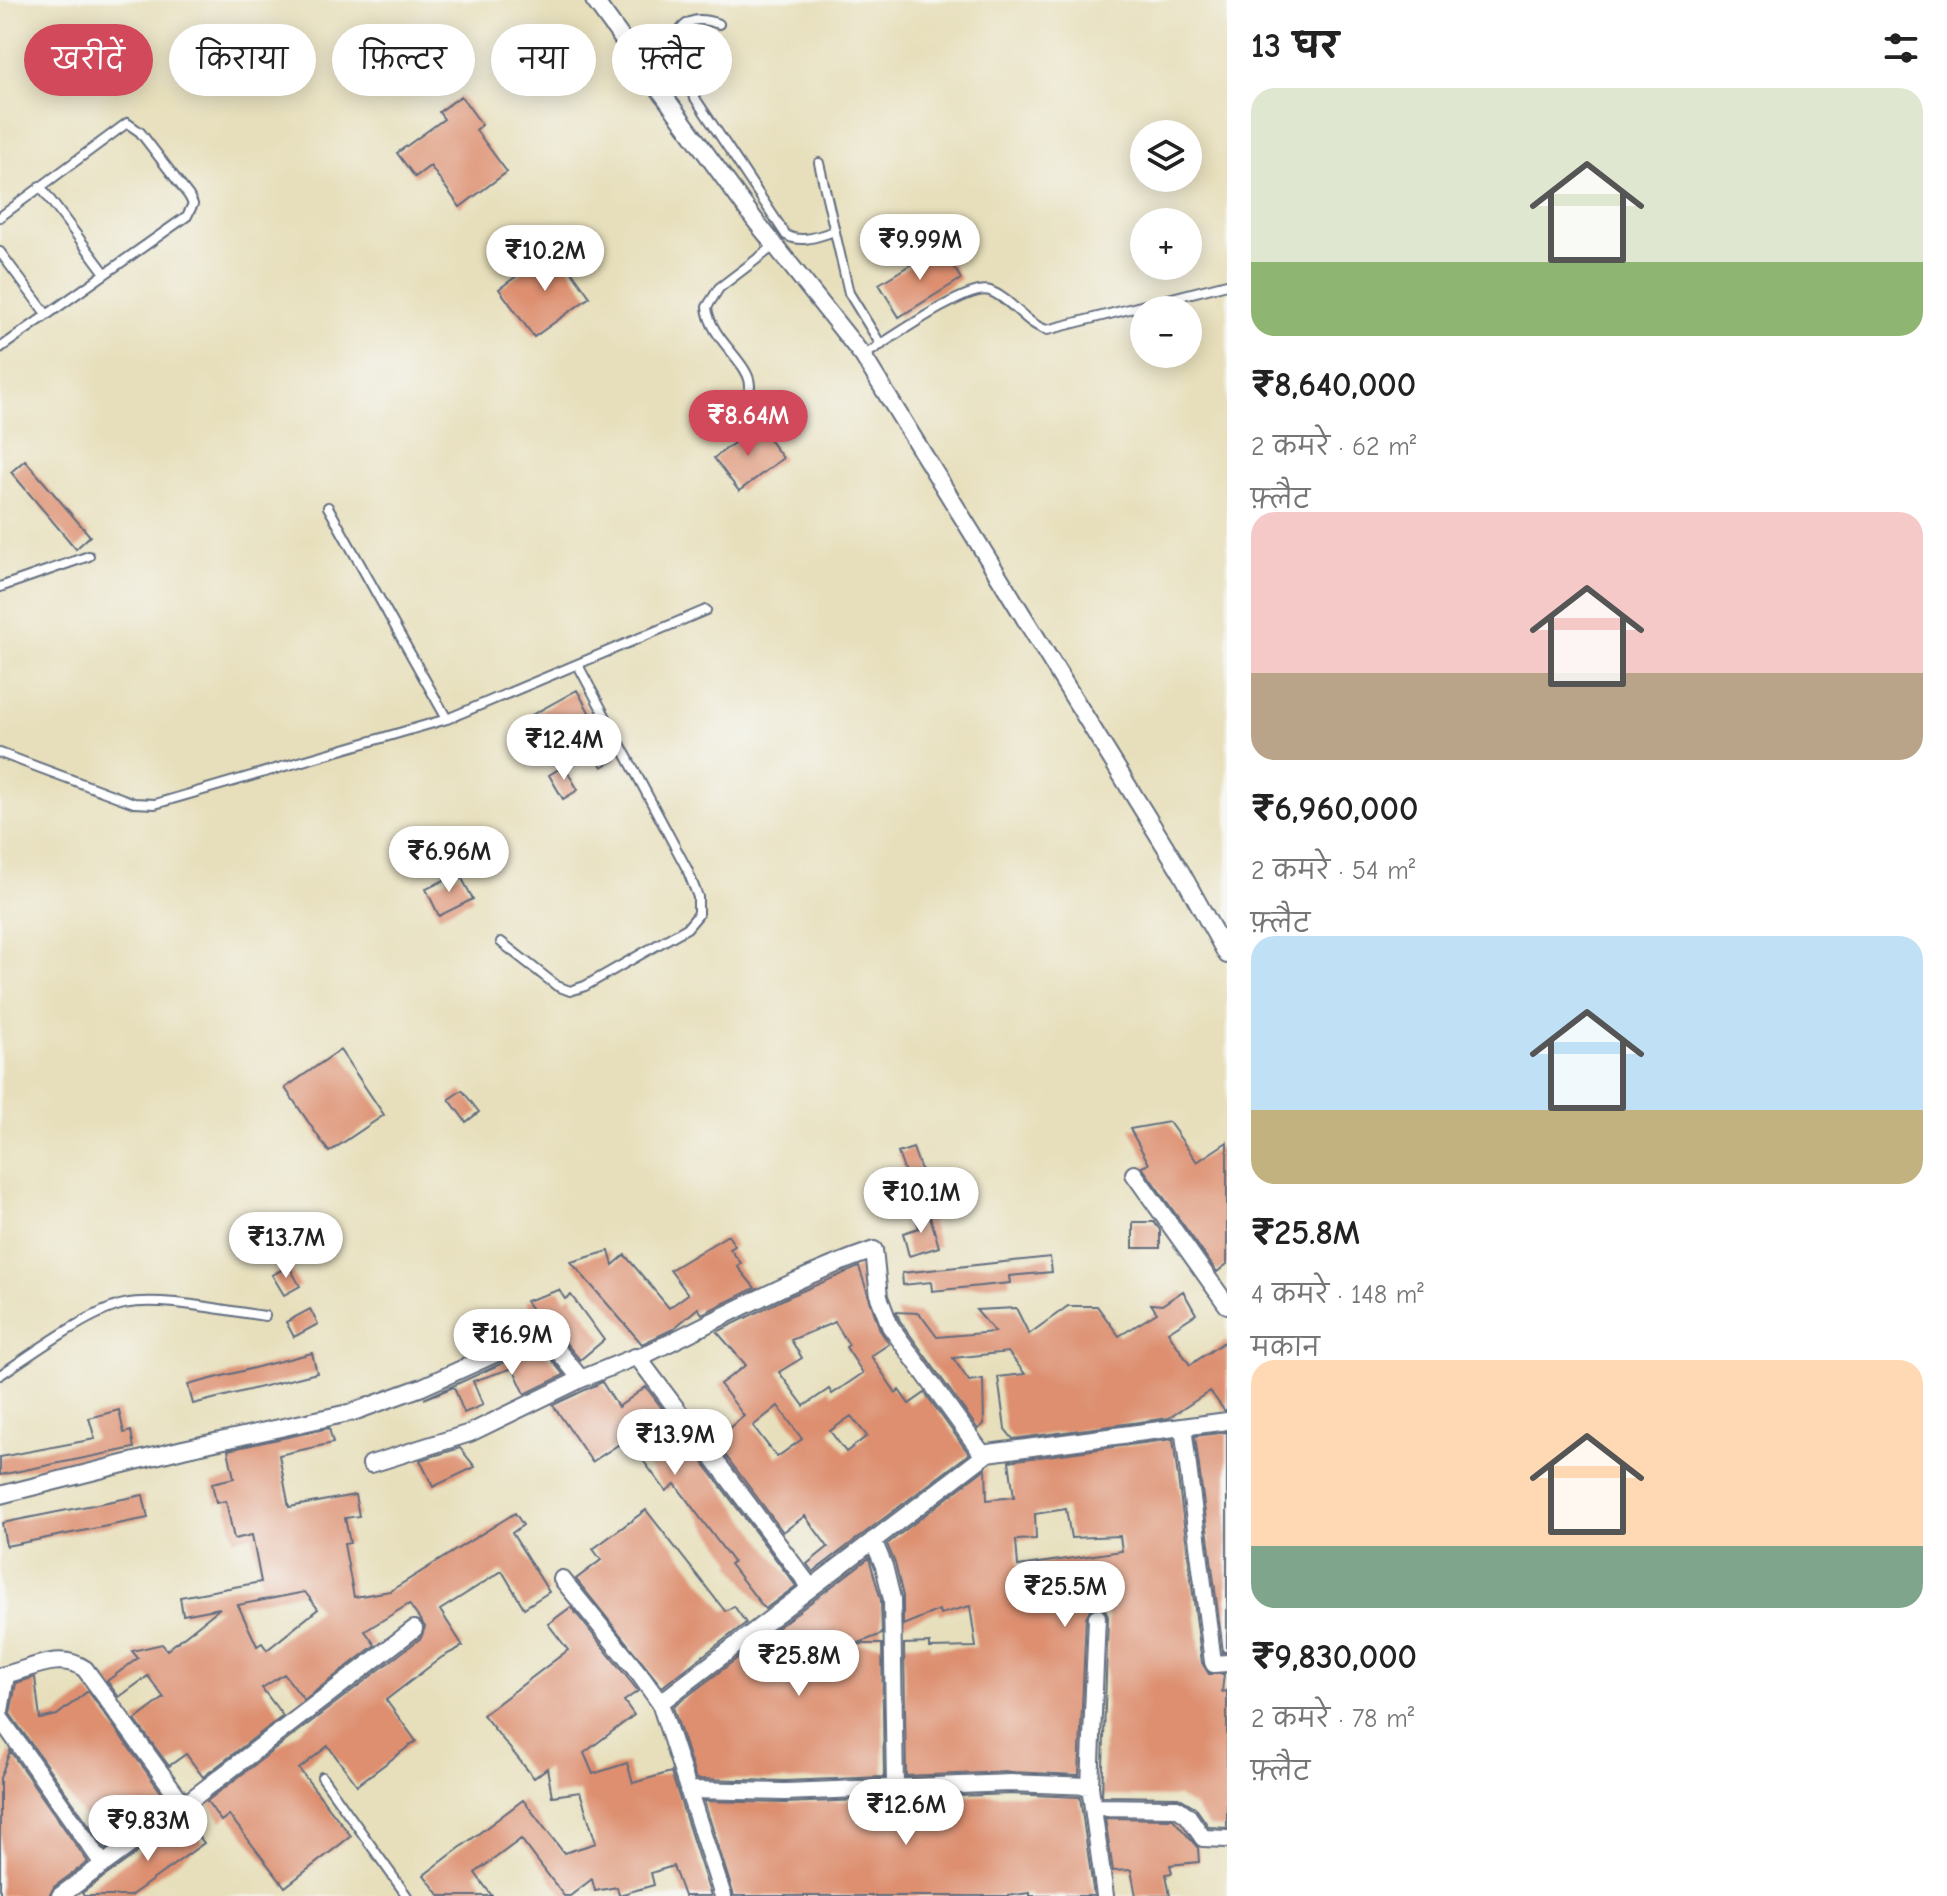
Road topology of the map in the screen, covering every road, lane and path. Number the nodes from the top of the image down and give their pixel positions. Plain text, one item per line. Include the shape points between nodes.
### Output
1 (594, 0) edge
2 (689, 24) edge
3 (719, 24) dead end
4 (694, 96) edge
5 (819, 163) dead end
6 (40, 186) junction
7 (0, 217) edge
8 (835, 231) junction
9 (774, 246) junction
10 (0, 252) edge
11 (105, 273) junction
12 (1227, 284) edge
13 (47, 315) junction
14 (881, 345) junction
15 (0, 348) edge
16 (863, 356) junction
17 (708, 419) dead end
18 (328, 507) dead end
19 (89, 556) dead end
20 (0, 587) edge
21 (706, 610) dead end
22 (578, 665) junction
23 (447, 719) junction
24 (0, 753) edge
25 (501, 942) dead end
26 (1227, 955) edge
27 (1134, 1174) dead end
28 (1227, 1305) edge
29 (265, 1316) dead end
30 (638, 1358) junction
31 (0, 1375) edge
32 (581, 1379) junction
33 (1227, 1421) edge
34 (1183, 1427) junction
35 (984, 1456) junction
36 (371, 1464) dead end
37 (0, 1495) edge
38 (873, 1540) junction
39 (562, 1579) dead end
40 (811, 1588) junction
41 (1097, 1617) dead end
42 (414, 1629) dead end
43 (1227, 1663) edge
44 (3, 1676) edge
45 (660, 1703) junction
46 (0, 1711) edge
47 (0, 1718) edge
48 (322, 1777) dead end
49 (1090, 1786) junction
50 (895, 1787) junction
51 (688, 1790) junction
52 (184, 1805) junction
53 (1093, 1807) junction
54 (1227, 1839) edge
55 (103, 1864) junction
56 (60, 1896) edge
57 (407, 1896) edge
58 (723, 1896) edge
59 (1105, 1896) edge

1 - 9 street
2 - 3 lane
4 - 8 lane via 786,235 809,239
5 - 8 lane
6 - 7 lane
6 - 11 lane
6 - 11 lane via 127,123 140,132 189,196 193,204 187,216
8 - 14 lane via 853,303
9 - 16 street
9 - 17 lane via 719,288 707,307 711,323 746,372 749,388 733,410
10 - 13 lane
11 - 13 lane
12 - 14 lane via 1047,330 999,295 981,289 960,296
13 - 15 lane
14 - 16 lane
16 - 26 street
18 - 23 lane
19 - 20 lane
21 - 22 lane
22 - 23 lane
22 - 25 lane via 687,869 698,897 698,915 687,928 570,991
23 - 24 lane via 155,804 134,803
27 - 28 street
29 - 31 lane via 162,1303 125,1304 98,1314
30 - 32 street
30 - 35 street via 827,1266 874,1250 879,1297 890,1326
30 - 40 street
32 - 36 street via 470,1433
32 - 37 street via 539,1334 353,1412
33 - 34 street
34 - 35 street
34 - 43 street via 1213,1662
35 - 38 street
38 - 40 street
38 - 50 street via 892,1599
39 - 45 street
40 - 45 street
41 - 49 street
42 - 52 street
44 - 46 street
44 - 52 street via 65,1660 85,1669
45 - 51 street
47 - 55 street
48 - 57 lane
49 - 50 street
49 - 53 street
50 - 51 street
51 - 58 street
52 - 55 street
53 - 54 street via 1177,1808 1203,1838
53 - 59 street
55 - 56 street

